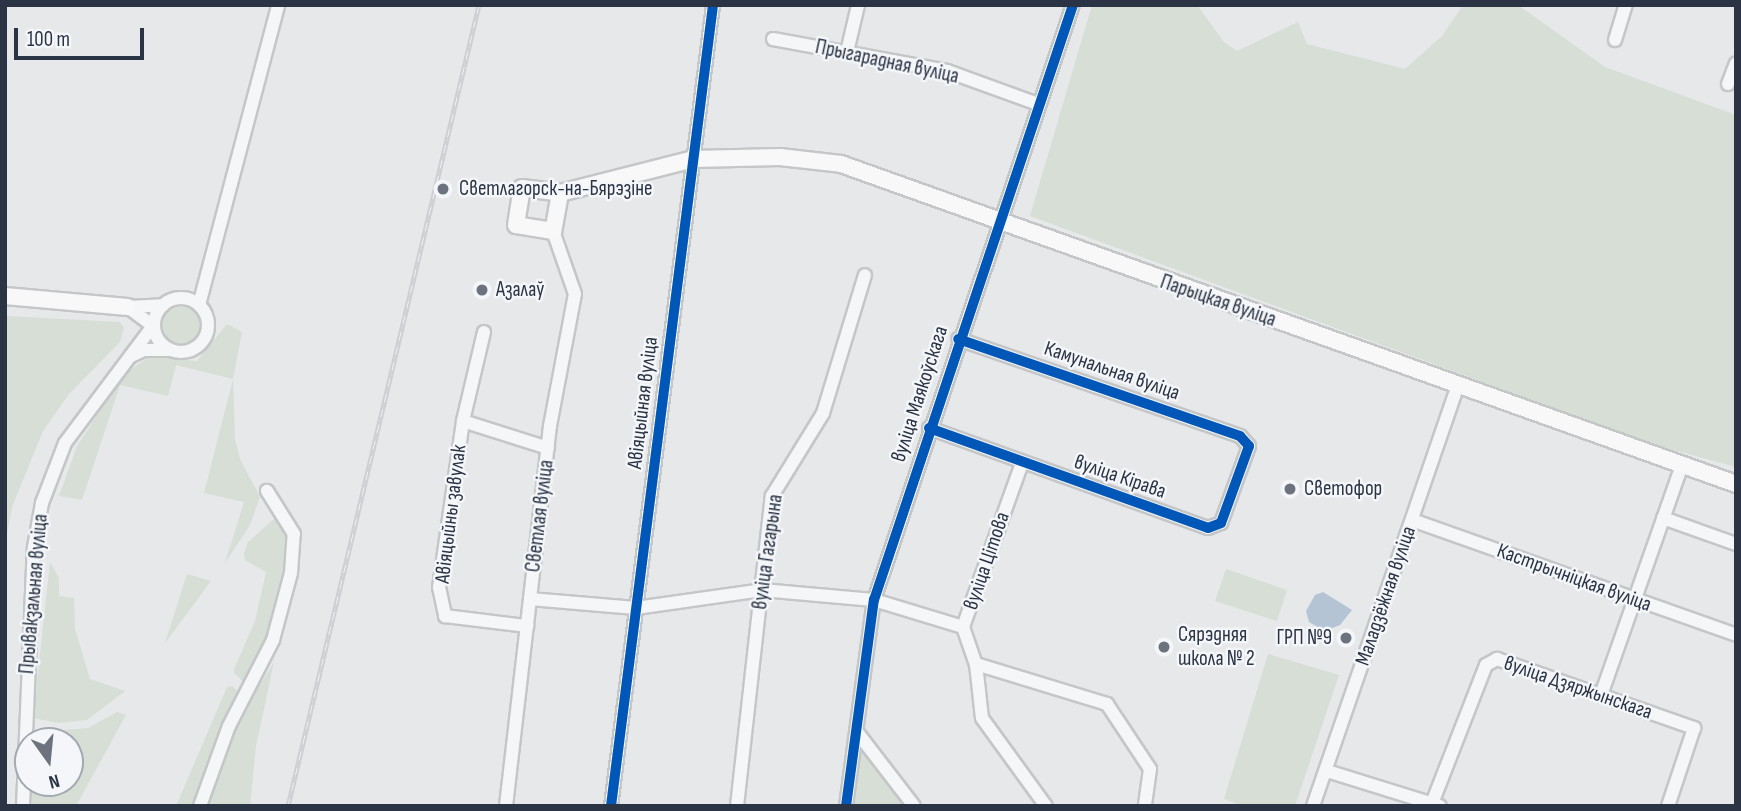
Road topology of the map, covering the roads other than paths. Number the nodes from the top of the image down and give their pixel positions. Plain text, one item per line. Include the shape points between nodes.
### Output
1 (278, 5) edge
2 (713, 5) edge
3 (858, 5) edge
4 (1073, 5) edge
5 (1626, 5) edge
6 (773, 39) dead end
7 (1615, 40) dead end
8 (846, 51) junction
9 (1736, 63) edge
10 (1728, 84) dead end
11 (1038, 104) junction
12 (693, 159) junction
13 (560, 193) junction
14 (997, 223) junction
15 (553, 231) junction
16 (865, 275) dead end
17 (5, 296) edge
18 (163, 305) junction
19 (199, 305) junction
20 (128, 307) junction
21 (153, 326) junction
22 (484, 332) dead end
23 (958, 339) junction
24 (169, 350) junction
25 (123, 363) junction
26 (1458, 386) junction
27 (463, 421) junction
28 (929, 428) junction
29 (1249, 446) joint
30 (548, 448) junction
31 (1021, 463) junction
32 (1682, 465) junction
33 (1736, 484) edge
34 (267, 491) dead end
35 (1663, 518) junction
36 (1412, 520) junction
37 (1736, 544) edge
38 (762, 590) junction
39 (530, 599) junction
40 (874, 600) junction
41 (1634, 600) junction
42 (636, 608) junction
43 (527, 626) junction
44 (963, 627) junction
45 (1736, 635) edge
46 (975, 664) junction
47 (1601, 695) junction
48 (857, 732) junction
49 (1327, 771) junction
50 (1434, 805) edge
51 (23, 806) edge
52 (200, 806) edge
53 (506, 806) edge
54 (611, 806) edge
55 (737, 806) edge
56 (846, 806) edge
57 (914, 806) edge
58 (1046, 806) edge
59 (1145, 806) edge
60 (1313, 806) edge
61 (1668, 806) edge

1 - 19 street
2 - 12 street, Авіяцыйная вуліца
3 - 8 street
4 - 11 street, вуліца Маякоўскага
5 - 7 street
6 - 8 street, Прыгарадная вуліца
8 - 11 street, Прыгарадная вуліца via 947,71
9 - 10 street
11 - 14 street, вуліца Маякоўскага
12 - 13 main road
12 - 14 main road, Парыцкая вуліца via 780,157 841,164
12 - 42 street, Авіяцыйная вуліца
13 - 15 main road, Светлая вуліца
13 - 15 main road via 522,188 516,225
14 - 23 street, вуліца Маякоўскага
14 - 26 main road, Парыцкая вуліца
15 - 30 street, Светлая вуліца via 575,294
16 - 38 street, вуліца Гагарына via 822,412 772,496
17 - 20 main road
18 - 19 street via 185,298
18 - 20 street
18 - 21 street
19 - 24 street via 209,326 204,340 192,350
20 - 21 street
21 - 24 street via 158,340
21 - 25 street, Прывакзальная вуліца
22 - 27 street, Авіяцыйны завулак
23 - 28 street, вуліца Маякоўскага
23 - 29 street, Камунальная вуліца via 1240,436
24 - 25 street via 144,350
25 - 51 street, Прывакзальная вуліца via 65,443 42,503 34,547
26 - 32 main road, Парыцкая вуліца
26 - 36 street, Маладзёжная вуліца
27 - 30 street
27 - 43 street, Авіяцыйны завулак via 439,587 445,616
28 - 31 street, вуліца Кірава
28 - 40 street, вуліца Маякоўскага
29 - 31 street, вуліца Кірава via 1221,523 1208,528
30 - 39 street, Светлая вуліца
31 - 44 street, вуліца Цітова
32 - 33 main road, Парыцкая вуліца
32 - 35 street
34 - 52 street via 294,534 291,573 273,640 229,726
35 - 37 street
35 - 41 street
36 - 41 street, Кастрычніцкая вуліца
36 - 49 street, Маладзёжная вуліца
38 - 40 street
38 - 42 street
38 - 55 street, вуліца Гагарына
39 - 42 street
39 - 43 street, Светлая вуліца
40 - 44 street
40 - 48 street, вуліца Маякоўскага
41 - 45 street, Кастрычніцкая вуліца
41 - 47 street
42 - 54 street, Авіяцыйная вуліца
43 - 53 street, Светлая вуліца
44 - 46 street, вуліца Цітова
46 - 58 street, вуліца Цітова via 982,718
46 - 59 street via 1107,704 1150,769
47 - 50 street, вуліца Дзяржынскага via 1497,659 1486,665
47 - 61 street, вуліца Дзяржынскага via 1694,728
48 - 56 street, вуліца Маякоўскага
48 - 57 street
49 - 50 street
49 - 60 street, Маладзёжная вуліца

